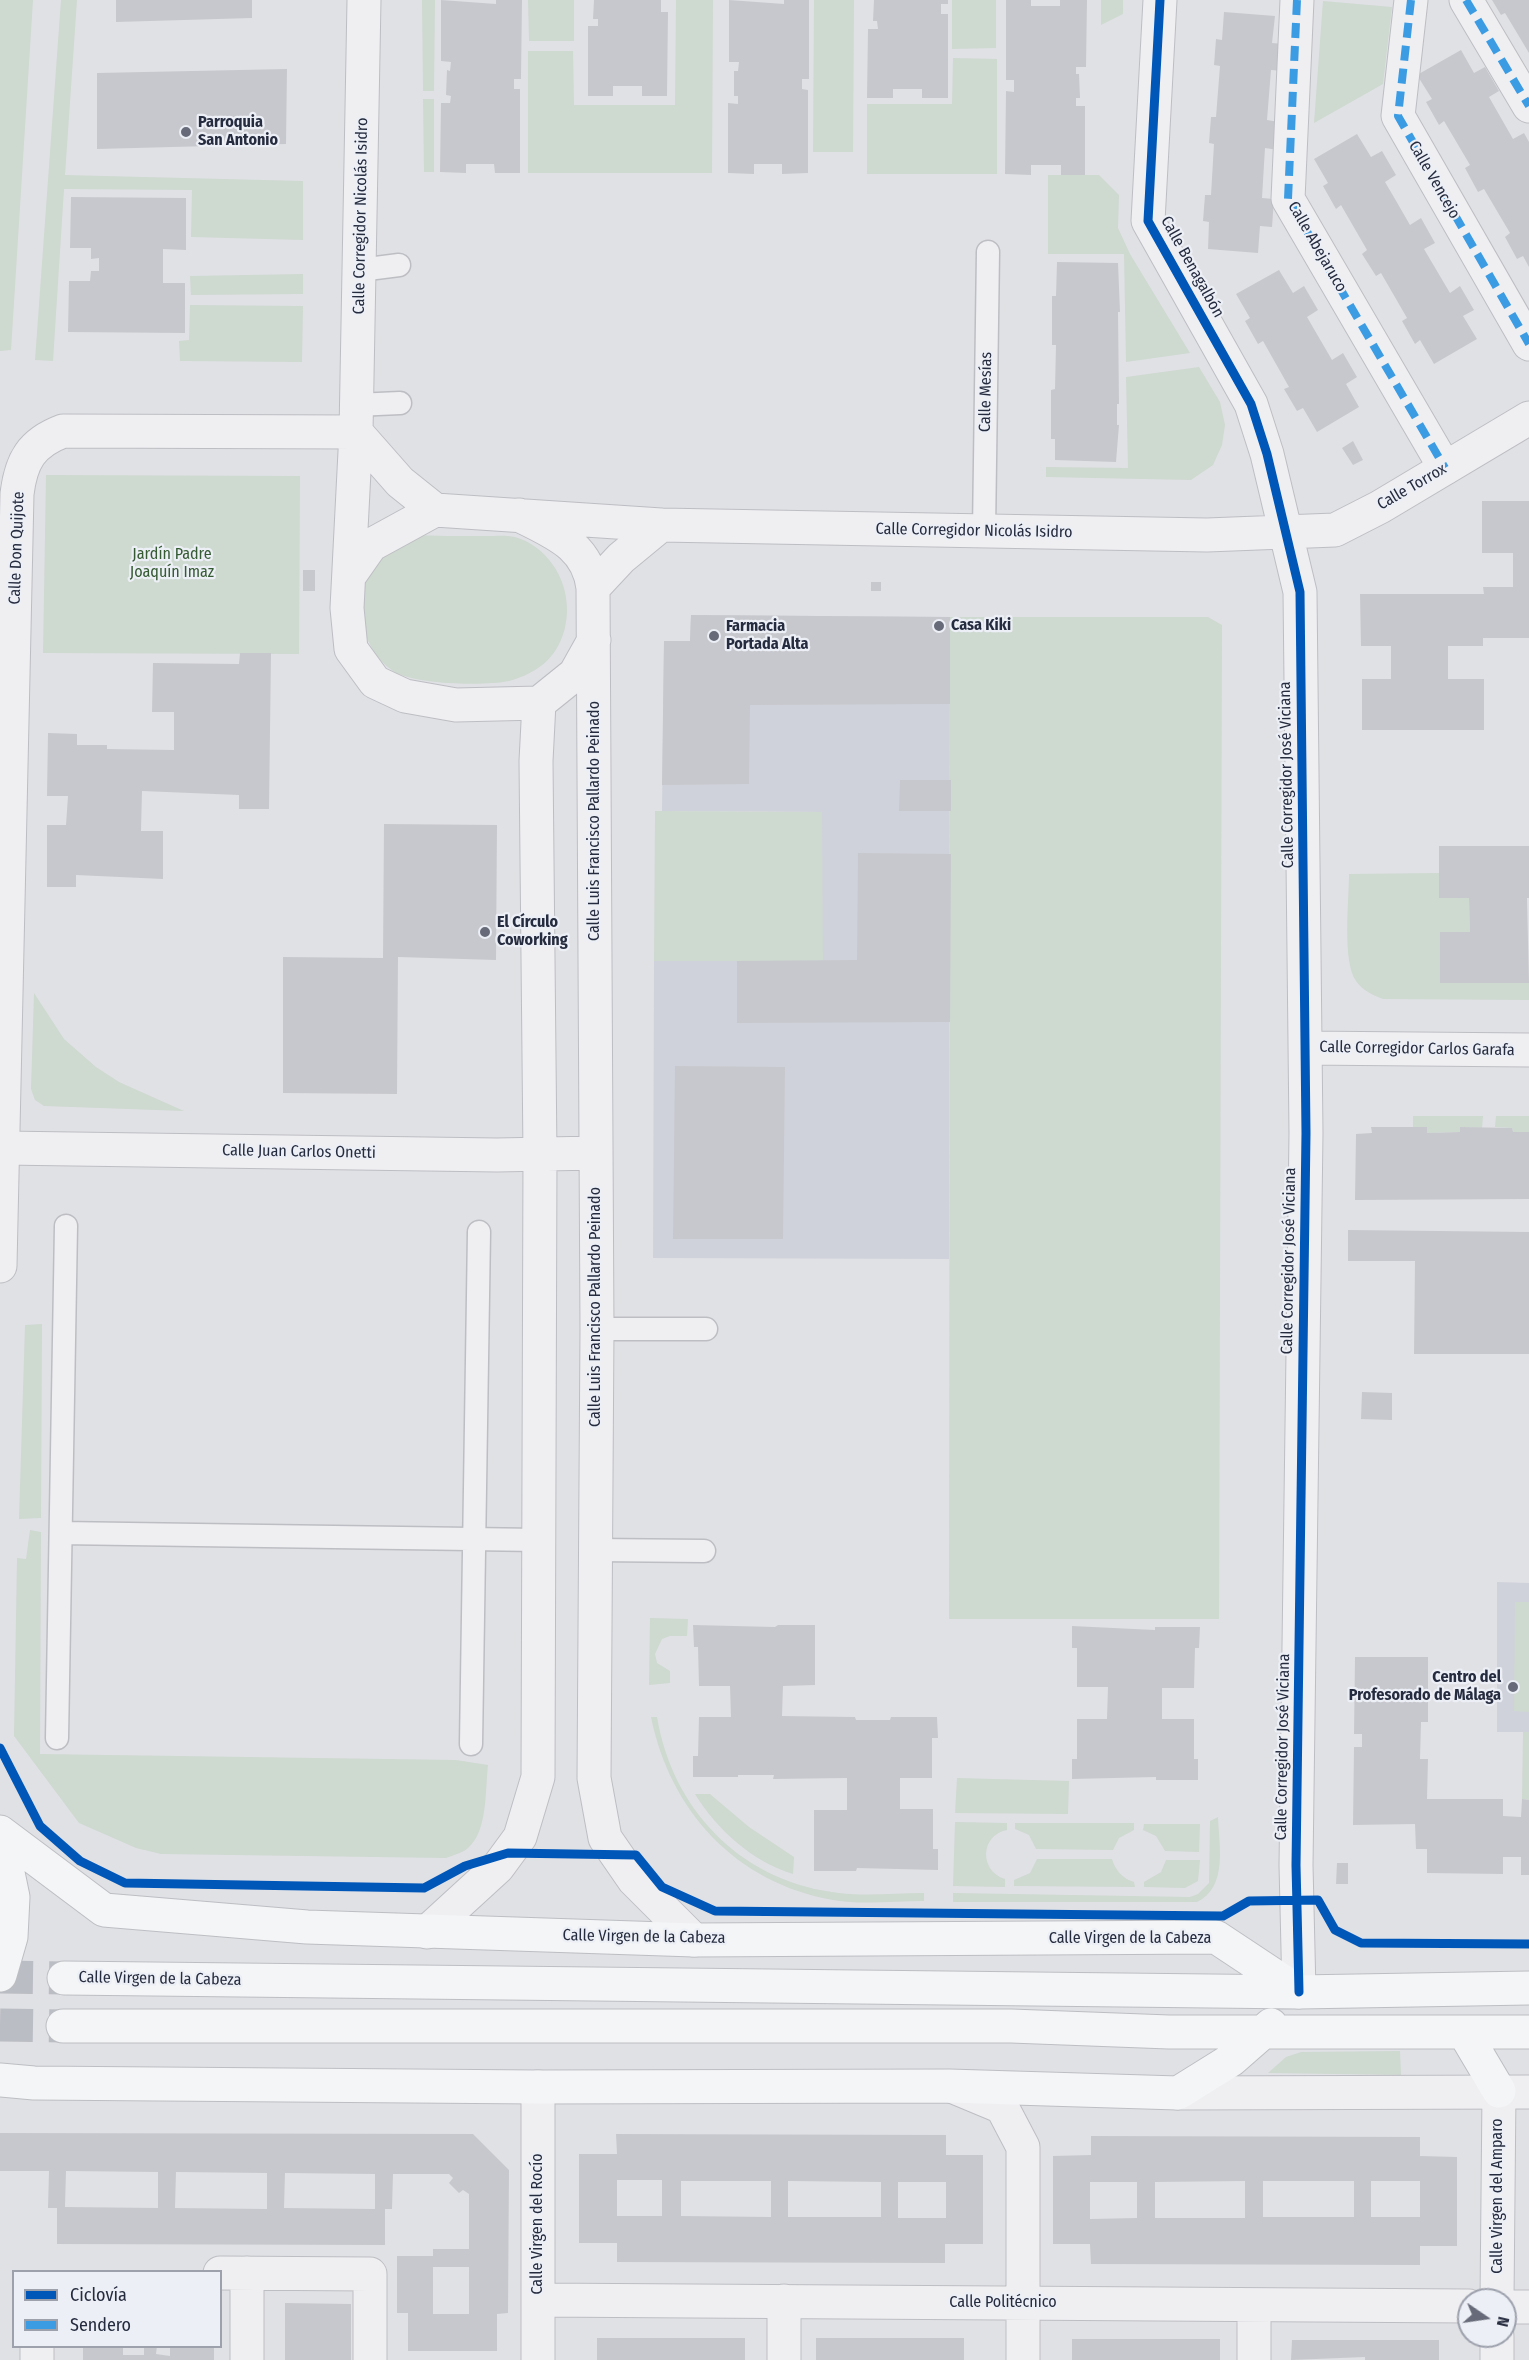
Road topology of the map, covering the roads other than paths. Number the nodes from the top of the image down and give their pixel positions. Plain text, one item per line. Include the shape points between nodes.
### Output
1 (364, 0) edge
2 (1160, 0) edge
3 (1298, 0) edge
4 (1411, 0) edge
5 (1466, 0) edge
6 (1529, 105) edge
7 (988, 252) dead end
8 (399, 265) dead end
9 (360, 270) junction
10 (1529, 344) edge
11 (399, 403) dead end
12 (356, 418) junction
13 (1529, 418) edge
14 (1445, 468) junction
15 (435, 510) junction
16 (519, 515) junction
17 (661, 525) junction
18 (984, 531) junction
19 (1286, 532) junction
20 (350, 575) junction
21 (593, 588) junction
22 (594, 640) junction
23 (539, 703) junction
24 (1305, 1048) junction
25 (1529, 1050) edge
26 (3, 1148) junction
27 (596, 1153) junction
28 (540, 1155) junction
29 (66, 1226) dead end
30 (479, 1232) dead end
31 (0, 1266) edge
32 (597, 1329) junction
33 (706, 1329) dead end
34 (61, 1533) junction
35 (474, 1539) junction
36 (538, 1540) junction
37 (595, 1550) junction
38 (704, 1551) dead end
39 (57, 1738) dead end
40 (471, 1744) dead end
41 (0, 1833) edge
42 (427, 1932) junction
43 (694, 1940) junction
44 (0, 1975) edge
45 (64, 1978) tunnel mouth
46 (1529, 1988) edge
47 (1299, 1992) junction
48 (63, 2026) tunnel mouth
49 (1265, 2032) junction
50 (1464, 2032) junction
51 (1529, 2032) edge
52 (0, 2080) edge
53 (949, 2086) junction
54 (538, 2087) junction
55 (1514, 2092) edge
56 (1178, 2093) junction
57 (234, 2273) edge
58 (1498, 2288) edge
59 (538, 2300) junction
60 (784, 2301) junction
61 (1023, 2303) junction
62 (1254, 2305) junction
63 (1457, 2306) edge
64 (247, 2360) edge
65 (370, 2360) edge
66 (538, 2360) edge
67 (784, 2360) edge
68 (1023, 2360) edge
69 (1254, 2360) edge

1 - 9 street, Calle Corregidor Nicolás Isidro
2 - 19 street, Calle Benagalbón via 1148,221 1251,404
3 - 14 street, Calle Abejaruco via 1288,199
4 - 10 street, Calle Vencejo via 1398,116
5 - 6 street
7 - 18 lane, Calle Mesías
8 - 9 lane
9 - 12 street, Calle Corregidor Nicolás Isidro
11 - 12 lane
12 - 15 street via 400,482
12 - 20 street, Calle Corregidor Nicolás Isidro
12 - 26 street, Calle Don Quijote via 63,431 46,437 20,470
13 - 14 street, Calle Torrox
14 - 19 street, Calle Torrox via 1335,530
15 - 16 street, Calle Corregidor Nicolás Isidro
15 - 20 street, Calle Corregidor Nicolás Isidro via 371,545
16 - 17 street, Calle Corregidor Nicolás Isidro
16 - 21 street, Calle Corregidor Nicolás Isidro via 569,541 591,571
17 - 18 street, Calle Corregidor Nicolás Isidro
17 - 21 street
18 - 19 street, Calle Corregidor Nicolás Isidro via 1207,535
19 - 24 street, Calle Corregidor José Viciana via 1300,592
20 - 23 street, Calle Corregidor Nicolás Isidro via 347,608 351,649 375,682 405,696 456,705
21 - 22 street, Calle Corregidor Nicolás Isidro
22 - 23 street via 575,674
22 - 27 street, Calle Luis Francisco Pallardo Peinado
23 - 28 street via 536,772
24 - 25 street, Calle Corregidor Carlos Garafa
24 - 47 street, Calle Corregidor José Viciana via 1296,1865
26 - 28 street, Calle Juan Carlos Onetti
26 - 31 street, Calle Don Quijote
27 - 28 street, Calle Juan Carlos Onetti
27 - 32 street, Calle Luis Francisco Pallardo Peinado
28 - 36 street
29 - 34 lane
30 - 35 lane
32 - 33 lane
32 - 37 street, Calle Luis Francisco Pallardo Peinado
34 - 35 lane
34 - 39 lane
35 - 36 lane
35 - 40 lane
36 - 42 street via 538,1777 531,1803 520,1837 498,1868
37 - 38 lane
37 - 43 street, Calle Luis Francisco Pallardo Peinado via 594,1778 605,1838 634,1880
41 - 42 main road, Calle Virgen de la Cabeza via 104,1910 307,1927
41 - 44 main road via 13,1897 11,1938
42 - 43 main road, Calle Virgen de la Cabeza
43 - 47 main road, Calle Virgen de la Cabeza via 1216,1937
45 - 47 main road, Calle Virgen de la Cabeza
46 - 47 main road, Calle Virgen de la Cabeza
47 - 49 main road
48 - 49 main road via 1011,2026
49 - 50 main road
49 - 56 main road via 1231,2060
50 - 51 main road
50 - 55 main road
52 - 54 main road
53 - 54 main road
53 - 56 main road
53 - 61 street via 1002,2106 1023,2146
54 - 59 street, Calle Virgen del Rocío
55 - 56 street
55 - 58 street, Calle Virgen del Amparo
57 - 64 street
57 - 65 street via 370,2274
59 - 60 street, Calle Politécnico
59 - 66 street, Calle Virgen del Rocío
60 - 61 street, Calle Politécnico
60 - 67 street
61 - 62 street, Calle Politécnico
61 - 68 street
62 - 63 street, Calle Politécnico
62 - 69 street

